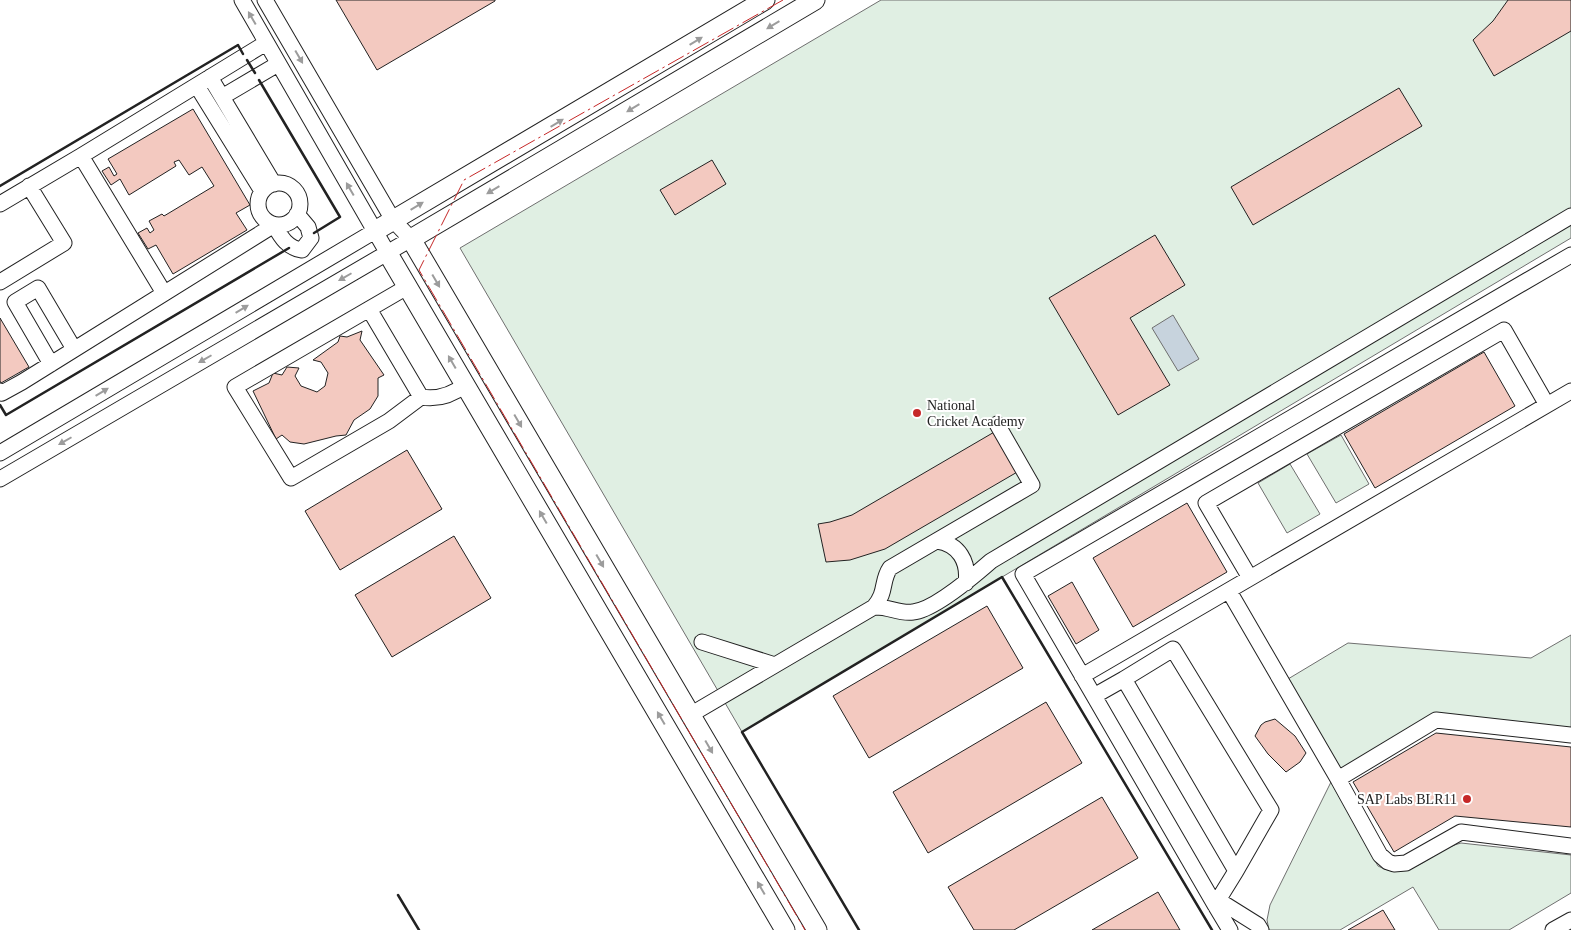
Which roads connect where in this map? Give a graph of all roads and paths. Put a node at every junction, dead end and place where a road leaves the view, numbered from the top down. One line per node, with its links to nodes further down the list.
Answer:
1 (242, 0): 5 (street, one-way to 1)
2 (265, 0): 16 (street, one-way to 16)
3 (765, 0): 16 (main road, one-way to 3)
4 (815, 0): 19 (main road, one-way to 19)
5 (266, 43): 6 (street); 7 (street)
6 (278, 64): 9 (street); 18 (street, one-way to 6)
7 (210, 77): 8 (street); 9 (street)
8 (196, 86): 10 (street); 12 (street)
9 (222, 97): 12 (street)
10 (81, 156): 11 (street); 26 (street)
11 (30, 186): 13 (street); 24 (street)
12 (268, 188): 14 (street); 17 (street)
13 (0, 204)
14 (297, 214): 17 (street); 20 (street)
15 (1571, 216): 40 (street)
16 (393, 220): 18 (main road); 19 (street)
17 (274, 225): 20 (street); 26 (street)
18 (375, 231): 21 (street); 23 (street)
19 (411, 239): 21 (street); 48 (main road, one-way to 48)
20 (302, 250): 23 (street)
21 (387, 252): 25 (main road); 37 (street, one-way to 37)
22 (1571, 255): 45 (street)
23 (312, 268): 36 (street, one-way to 23)
24 (0, 282)
25 (407, 287): 27 (street); 30 (main road, one-way to 25)
26 (164, 293): 28 (street)
27 (369, 309): 33 (street); 33 (street)
28 (74, 349): 29 (street); 29 (street)
29 (51, 364): 31 (street)
30 (465, 385): 33 (street); 55 (main road, one-way to 30)
31 (0, 391)
32 (1571, 391): 34 (street)
33 (422, 397)
34 (1547, 405): 39 (street); 39 (street)
35 (997, 424): 38 (street)
36 (0, 452)
37 (0, 479)
38 (937, 541): 40 (street); 42 (street)
39 (1250, 578): 41 (street)
40 (966, 583): 42 (street)
41 (1229, 591): 45 (street); 50 (street)
42 (874, 607): 44 (street)
43 (702, 642): 44 (street)
44 (775, 665): 48 (street)
45 (1082, 676): 47 (street)
46 (1124, 679): 47 (street); 52 (street); 52 (street)
47 (1094, 696): 53 (street)
48 (690, 715): 56 (main road, one-way to 56)
49 (1571, 735): 50 (street)
50 (1338, 779): 51 (street)
51 (1571, 846)
52 (1236, 870): 53 (street)
53 (1217, 902): 57 (street); 58 (street)
54 (1571, 920): 59 (street)
55 (785, 930)
56 (817, 930)
57 (1230, 930)
58 (1260, 930)
59 (1553, 930)

